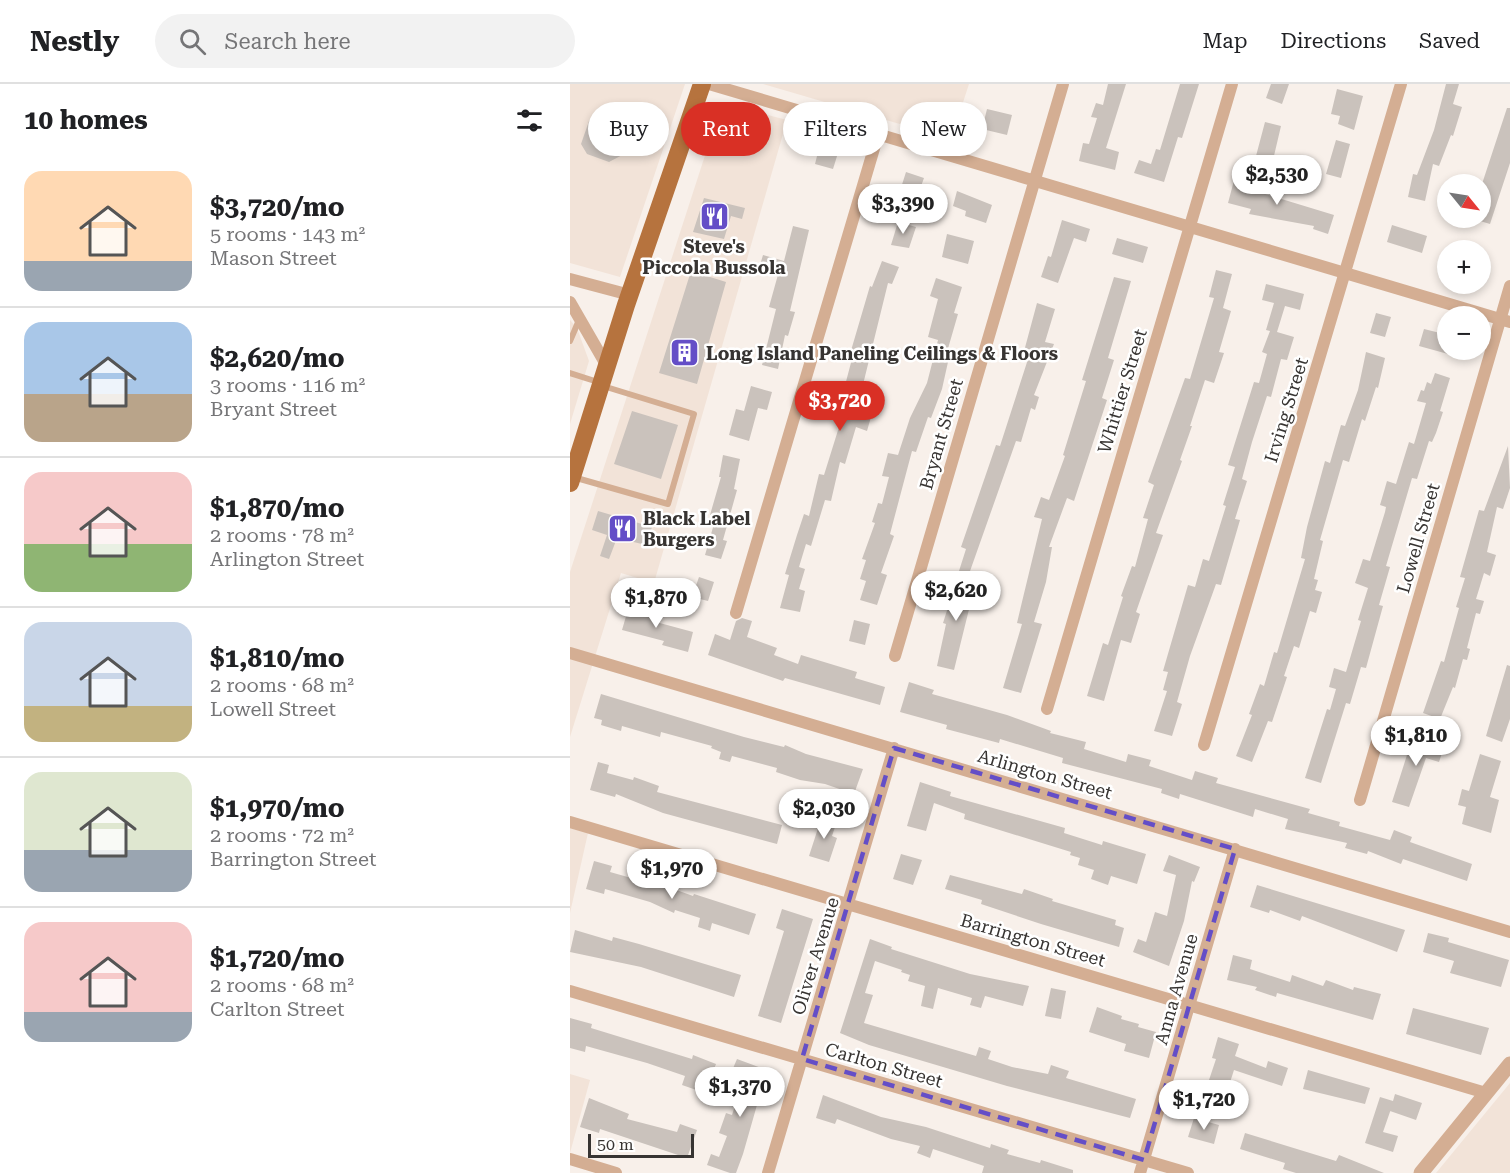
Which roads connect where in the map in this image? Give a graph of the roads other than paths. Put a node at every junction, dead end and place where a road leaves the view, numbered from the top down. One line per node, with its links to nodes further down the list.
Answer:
1 (702, 84): 14 (main road)
2 (709, 84): 6 (street)
3 (1063, 84): 9 (street, Bryant Street)
4 (1232, 84): 10 (street, Whittier Street)
5 (1401, 84): 11 (street, Irving Street)
6 (783, 106)
7 (888, 138): 9 (street)
8 (872, 156): 22 (street)
9 (1034, 181): 10 (street); 24 (street, Bryant Street)
10 (1190, 227): 11 (street); 25 (street, Whittier Street)
11 (1345, 273): 17 (street); 26 (street, Irving Street)
12 (570, 279): 14 (street)
13 (1510, 285): 17 (street, Lowell Street)
14 (630, 295): 20 (main road)
15 (570, 302): 16 (street)
16 (581, 317): 18 (lane); 20 (street)
17 (1505, 320): 28 (street, Lowell Street)
18 (570, 341)
19 (570, 373): 20 (lane)
20 (605, 379): 21 (main road); 21 (lane)
21 (571, 480)
22 (736, 613)
23 (570, 653): 27 (street, Arlington Street)
24 (895, 656)
25 (1047, 709)
26 (1204, 746)
27 (894, 748): 30 (street, Arlington Street); 31 (street, Oliver Avenue)
28 (1360, 800)
29 (570, 822): 31 (street, Barrington Street)
30 (1235, 849): 32 (street, Arlington Street); 34 (street, Anna Avenue)
31 (849, 905): 34 (street, Barrington Street); 35 (street, Oliver Avenue)
32 (1510, 932)
33 (570, 991): 35 (street, Carlton Street)
34 (1190, 1005): 37 (street, Barrington Street); 39 (street, Anna Avenue)
35 (802, 1059): 39 (street, Carlton Street); 41 (street, Oliver Avenue)
36 (1510, 1064): 37 (street)
37 (1486, 1093): 44 (street)
38 (570, 1159): 40 (street)
39 (1144, 1160): 42 (street, Anna Avenue); 43 (street, Carlton Street)
40 (616, 1173)
41 (768, 1173)
42 (1140, 1173)
43 (1188, 1173)
44 (1421, 1173)

